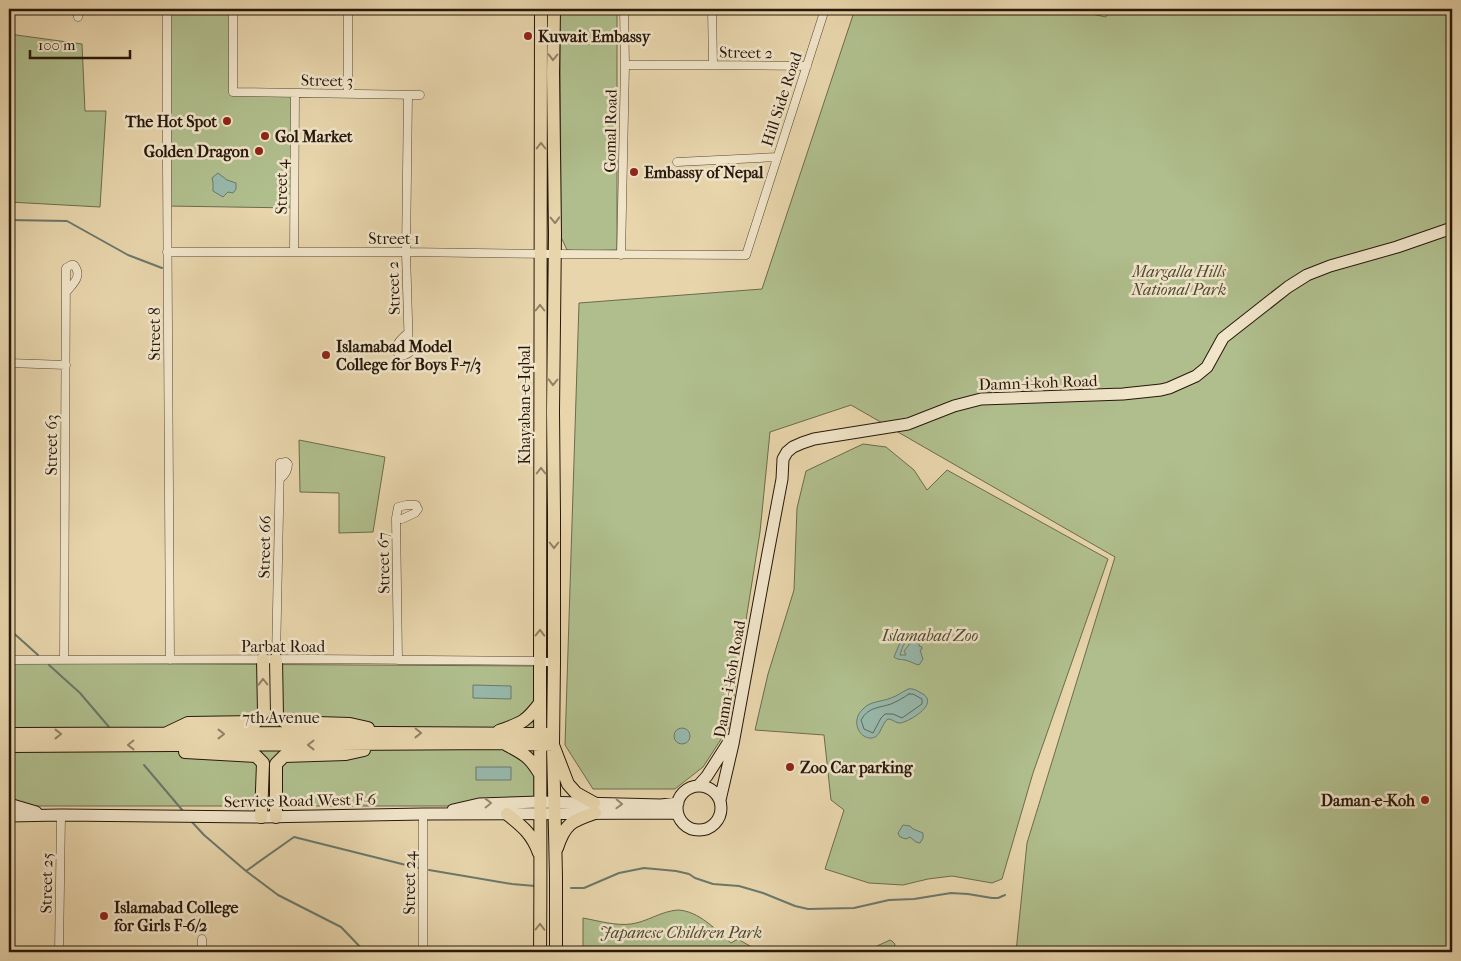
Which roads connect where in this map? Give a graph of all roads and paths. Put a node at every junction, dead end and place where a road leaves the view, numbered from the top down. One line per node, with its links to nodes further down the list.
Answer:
1 (167, 9): 19 (street, Street 8)
2 (233, 9): 12 (street, Street 3)
3 (348, 9): 13 (street)
4 (541, 9): 22 (main road, Khayaban-e-Iqbal, one-way to 4)
5 (554, 9): 23 (main road, Khayaban-e-Iqbal, one-way to 23)
6 (624, 9): 9 (street, Gomal Road)
7 (712, 9): 10 (street)
8 (825, 9): 11 (street, Hill Side Road)
9 (625, 65): 10 (street, Street 2); 24 (street, Gomal Road)
10 (713, 65): 11 (street, Street 2)
11 (806, 66): 16 (street, Hill Side Road)
12 (295, 93): 13 (street, Street 3); 20 (street, Street 4)
13 (348, 94): 14 (street, Street 3)
14 (408, 95): 15 (street, Street 3); 21 (street, Street 2)
15 (420, 95)
16 (777, 157): 17 (street); 24 (street, Hill Side Road)
17 (677, 162)
18 (1452, 228): 40 (main road, Damn-i-koh Road)
19 (167, 252): 20 (street, Street 1); 34 (street, Street 8)
20 (294, 252): 21 (street, Street 1)
21 (406, 252): 22 (street, Street 1); 26 (street, Street 2)
22 (540, 254): 23 (street, Street 1); 36 (main road, Khayaban-e-Iqbal, one-way to 22)
23 (554, 254): 24 (street, Street 1); 37 (main road, Khayaban-e-Iqbal, one-way to 37)
24 (621, 255)
25 (68, 290): 28 (street, Street 63)
26 (408, 333)
27 (9, 363): 28 (street)
28 (66, 365): 33 (street, Street 63)
29 (280, 479): 31 (street, Street 66)
30 (402, 519): 35 (street, Street 67)
31 (269, 659): 34 (street, Parbat Road); 35 (street, Parbat Road); 41 (main road, one-way to 31); 42 (main road)
32 (10, 660): 33 (street, Parbat Road)
33 (64, 660): 34 (street, Parbat Road)
34 (170, 660)
35 (398, 660): 36 (street, Parbat Road)
36 (540, 661): 37 (street, Parbat Road); 38 (main road, Khayaban-e-Iqbal)
37 (554, 664): 43 (main road, Khayaban-e-Iqbal)
38 (540, 703): 39 (main road); 43 (main road, Khayaban-e-Iqbal)
39 (492, 734): 42 (main road, 7th Avenue, one-way to 39); 43 (main road, 7th Avenue)
40 (734, 734): 47 (main road); 48 (main road, Damn-i-koh Road)
41 (165, 739): 42 (main road, 7th Avenue); 44 (main road, 7th Avenue); 58 (main road)
42 (388, 739): 45 (main road, 7th Avenue); 59 (main road)
43 (546, 739): 45 (main road, 7th Avenue); 46 (main road, Khayaban-e-Iqbal); 50 (main road, Khayaban-e-Iqbal); 51 (main road)
44 (9, 740)
45 (504, 743): 46 (main road)
46 (540, 774): 50 (main road, Khayaban-e-Iqbal)
47 (698, 786): 48 (main road); 52 (main road)
48 (720, 800): 52 (main road)
49 (9, 804): 55 (main road, Service Road West F-6)
50 (547, 808): 51 (main road); 53 (main road, one-way to 50); 54 (main road, Service Road West F-6); 60 (main road, Khayaban-e-Iqbal); 61 (main road, Khayaban-e-Iqbal)
51 (594, 808): 52 (main road); 60 (main road)
52 (677, 808)
53 (423, 814): 54 (main road, Service Road West F-6); 59 (main road, Service Road West F-6); 65 (street, Street 24)
54 (507, 814): 61 (main road)
55 (46, 815): 56 (main road, Service Road West F-6); 57 (main road, Service Road West F-6)
56 (61, 815): 58 (main road, Service Road West F-6); 63 (street, Street 25)
57 (9, 816)
58 (261, 817): 59 (main road, Service Road West F-6)
59 (276, 817)
60 (555, 854): 67 (main road, Khayaban-e-Iqbal)
61 (541, 857): 66 (main road, Khayaban-e-Iqbal, one-way to 61)
62 (202, 939): 64 (street)
63 (59, 952)
64 (202, 952)
65 (423, 952)
66 (540, 952)
67 (556, 952)

